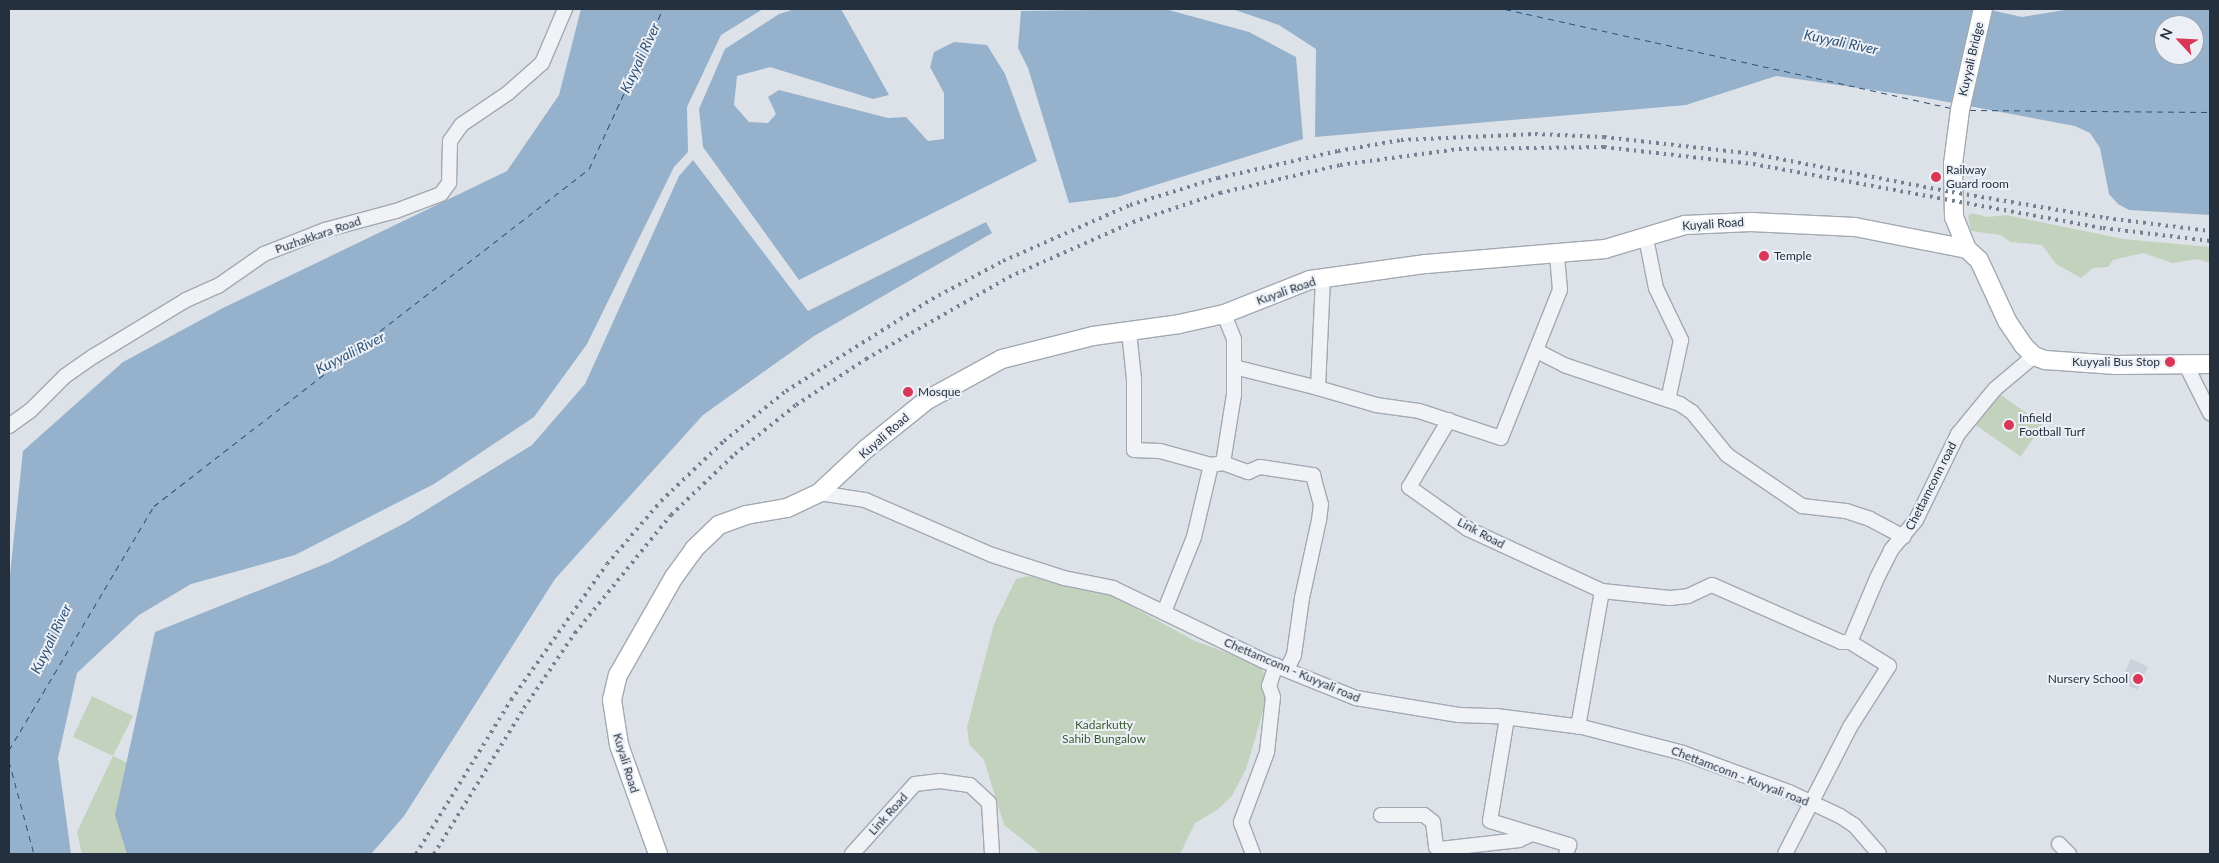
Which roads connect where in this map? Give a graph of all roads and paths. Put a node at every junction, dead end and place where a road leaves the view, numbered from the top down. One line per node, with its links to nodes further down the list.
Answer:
1 (565, 9): 18 (street, Puzhakkara Road)
2 (1983, 9): 4 (main road, Kuyyali Bridge)
3 (1646, 238): 4 (main road, Kuyali Road); 5 (main road, Kuyali Road); 15 (street)
4 (1967, 249): 10 (main road)
5 (1557, 254): 6 (main road, Kuyali Road); 9 (street)
6 (1323, 279): 7 (main road, Kuyali Road); 14 (street)
7 (1224, 314): 8 (main road, Kuyali Road); 13 (street)
8 (1129, 331): 19 (street); 20 (main road, Kuyali Road)
9 (1537, 351): 15 (street); 17 (street)
10 (2034, 356): 12 (main road); 21 (street, Chettamconn road)
11 (2210, 364): 12 (main road)
12 (2186, 365): 16 (street)
13 (1234, 368): 14 (street); 19 (street)
14 (1318, 388): 17 (street)
15 (1668, 400): 21 (street)
16 (2210, 413)
17 (1448, 420): 22 (street, Link Road)
18 (9, 426)
19 (1217, 464): 23 (street); 25 (street)
20 (819, 493): 23 (street, Chettamconn - Kuyyali road); 31 (main road, Kuyali Road)
21 (1898, 534): 24 (street, Chettamconn road)
22 (1602, 591): 24 (street, Link Road); 27 (street)
23 (1164, 612): 25 (street, Chettamconn - Kuyyali road)
24 (1850, 642): 28 (street)
25 (1282, 667): 26 (street, Chettamconn - Kuyyali road); 34 (street)
26 (1507, 718): 27 (street, Chettamconn - Kuyyali road); 30 (street)
27 (1578, 727): 28 (street, Chettamconn - Kuyyali road)
28 (1813, 803): 36 (street); 37 (street, Chettamconn - Kuyyali road)
29 (1381, 815): 30 (street)
30 (1532, 834): 35 (street)
31 (658, 854)
32 (852, 854): 33 (street, Link Road)
33 (992, 854)
34 (1253, 854)
35 (1566, 854)
36 (1784, 854)
37 (1879, 854)

